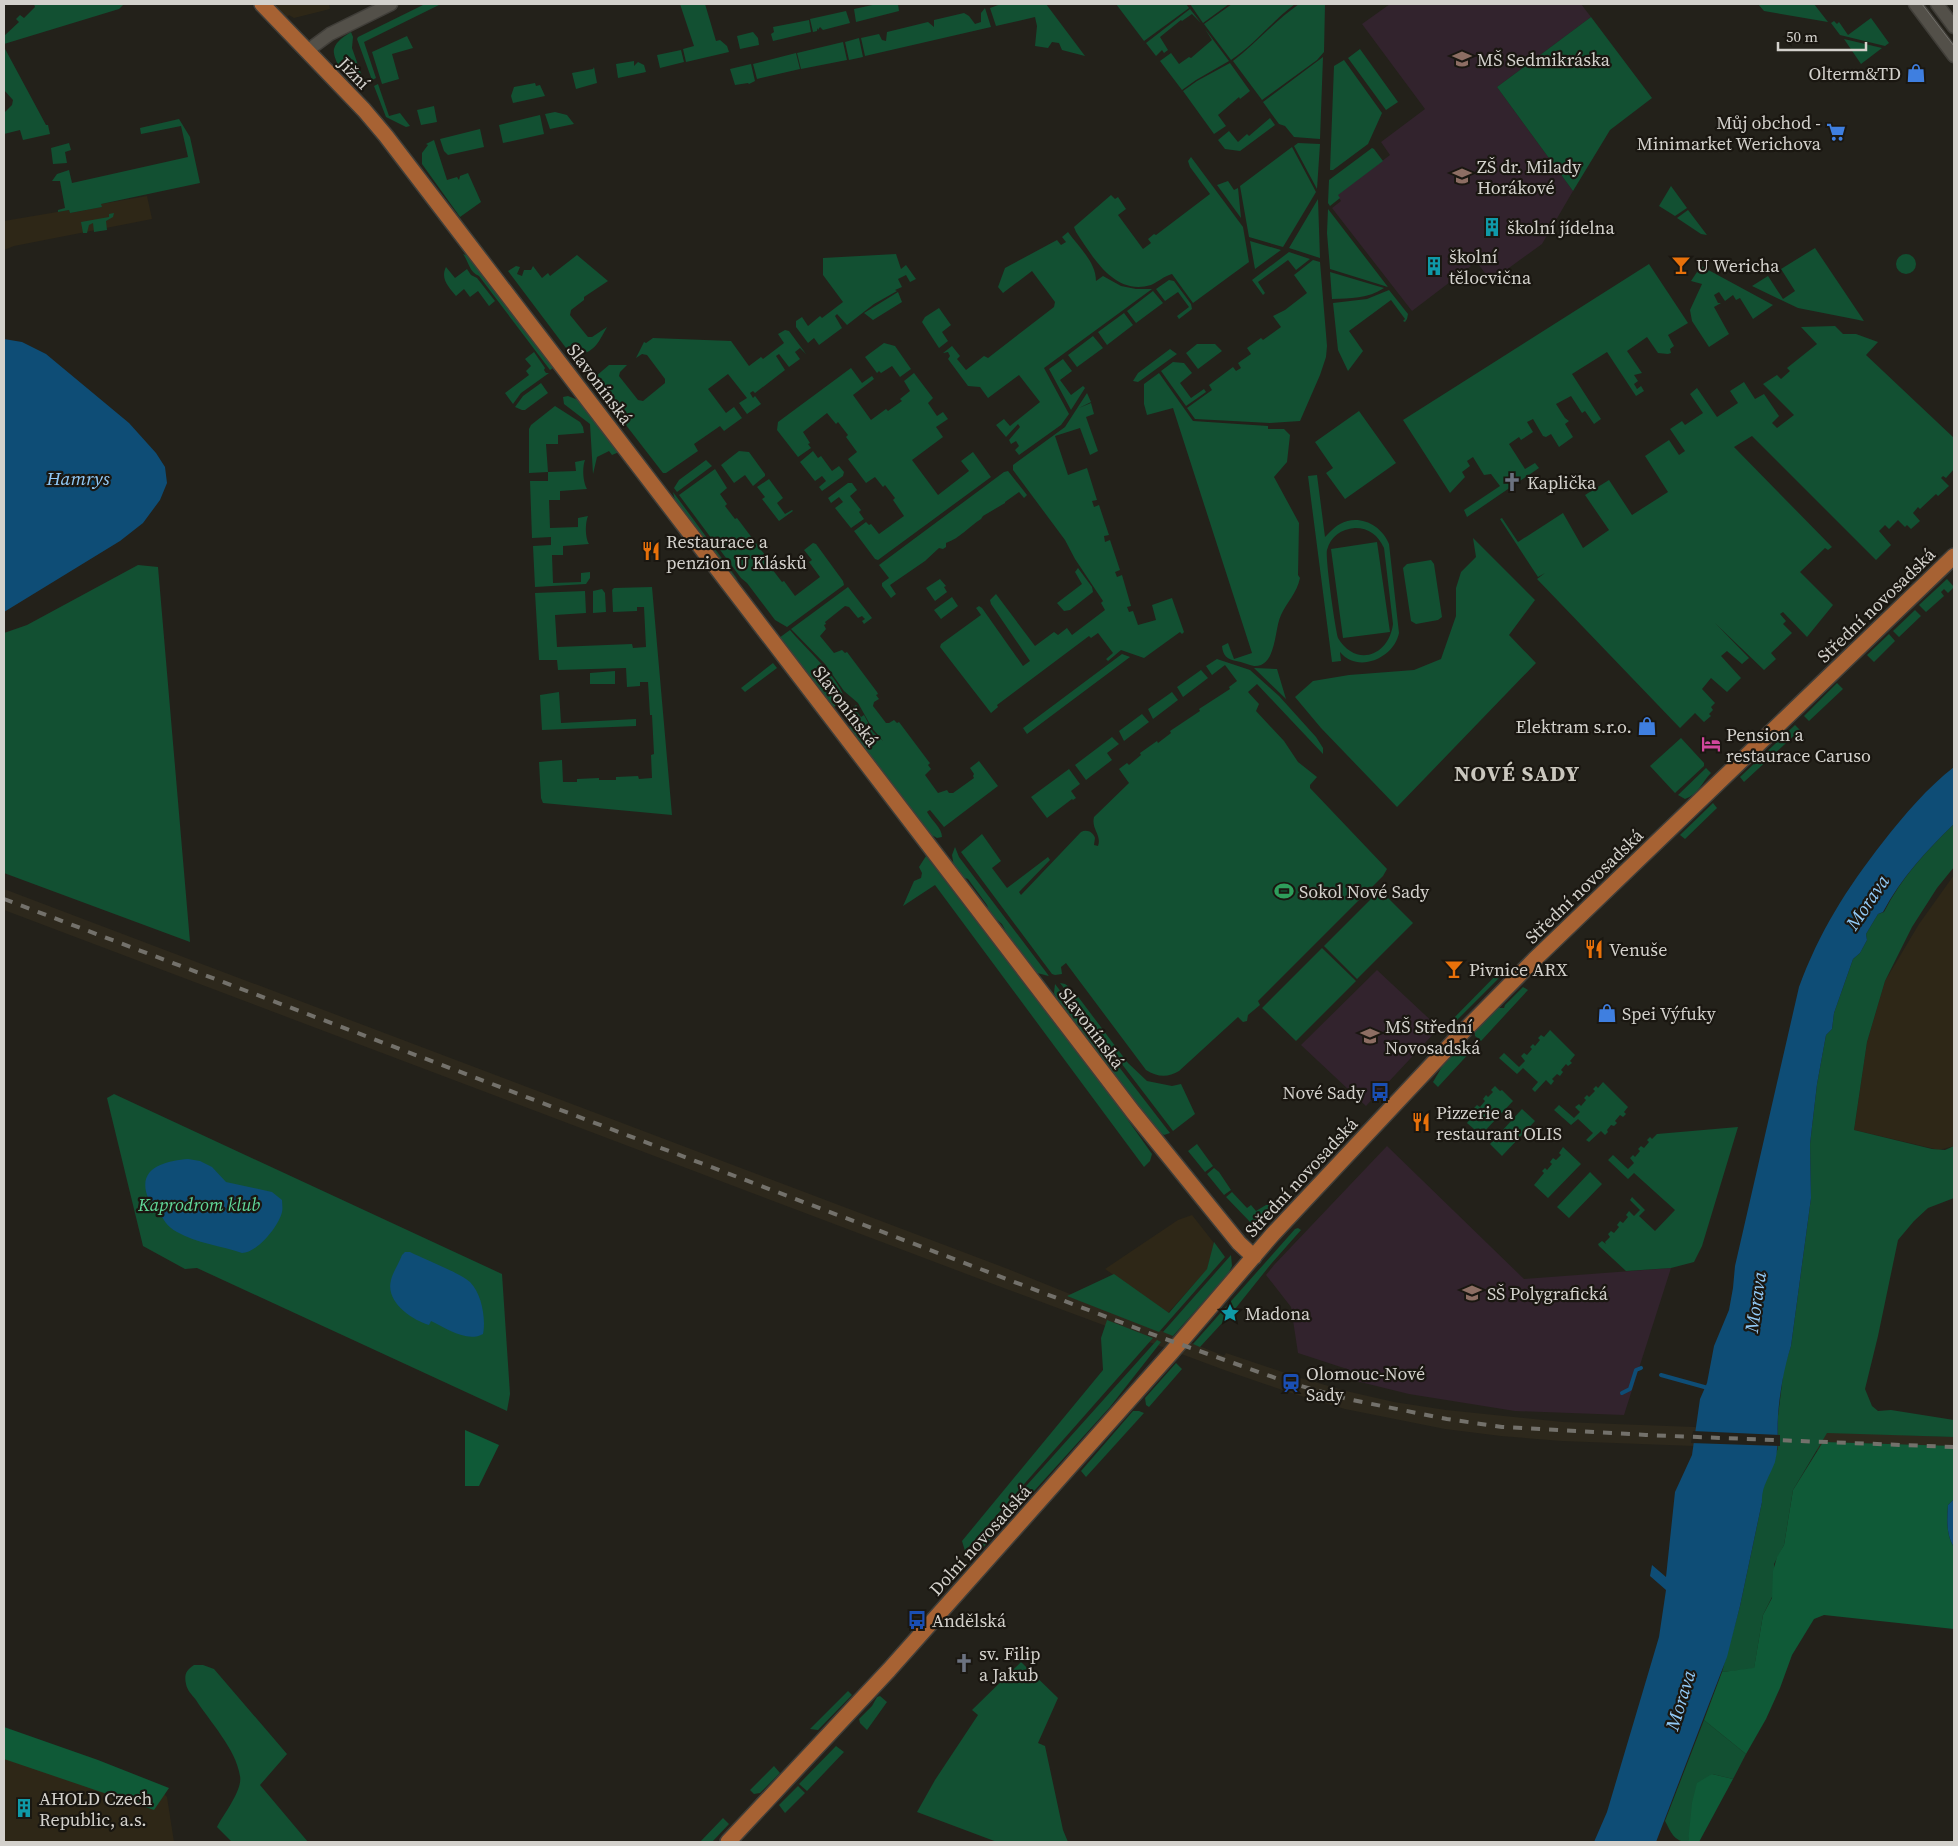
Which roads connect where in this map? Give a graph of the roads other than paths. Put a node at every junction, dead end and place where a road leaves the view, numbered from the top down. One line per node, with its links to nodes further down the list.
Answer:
1 (262, 4): 6 (main road, Jižní)
2 (391, 4): 6 (street)
3 (1915, 4): 7 (street)
4 (1936, 4): 5 (street)
5 (1954, 27)
6 (307, 51): 8 (main road, Jižní)
7 (1954, 56)
8 (414, 172): 10 (main road, Slavonínská)
9 (1954, 556): 10 (main road, Střední novosadská)
10 (1254, 1257): 11 (main road, Dolní novosadská)
11 (728, 1842)

